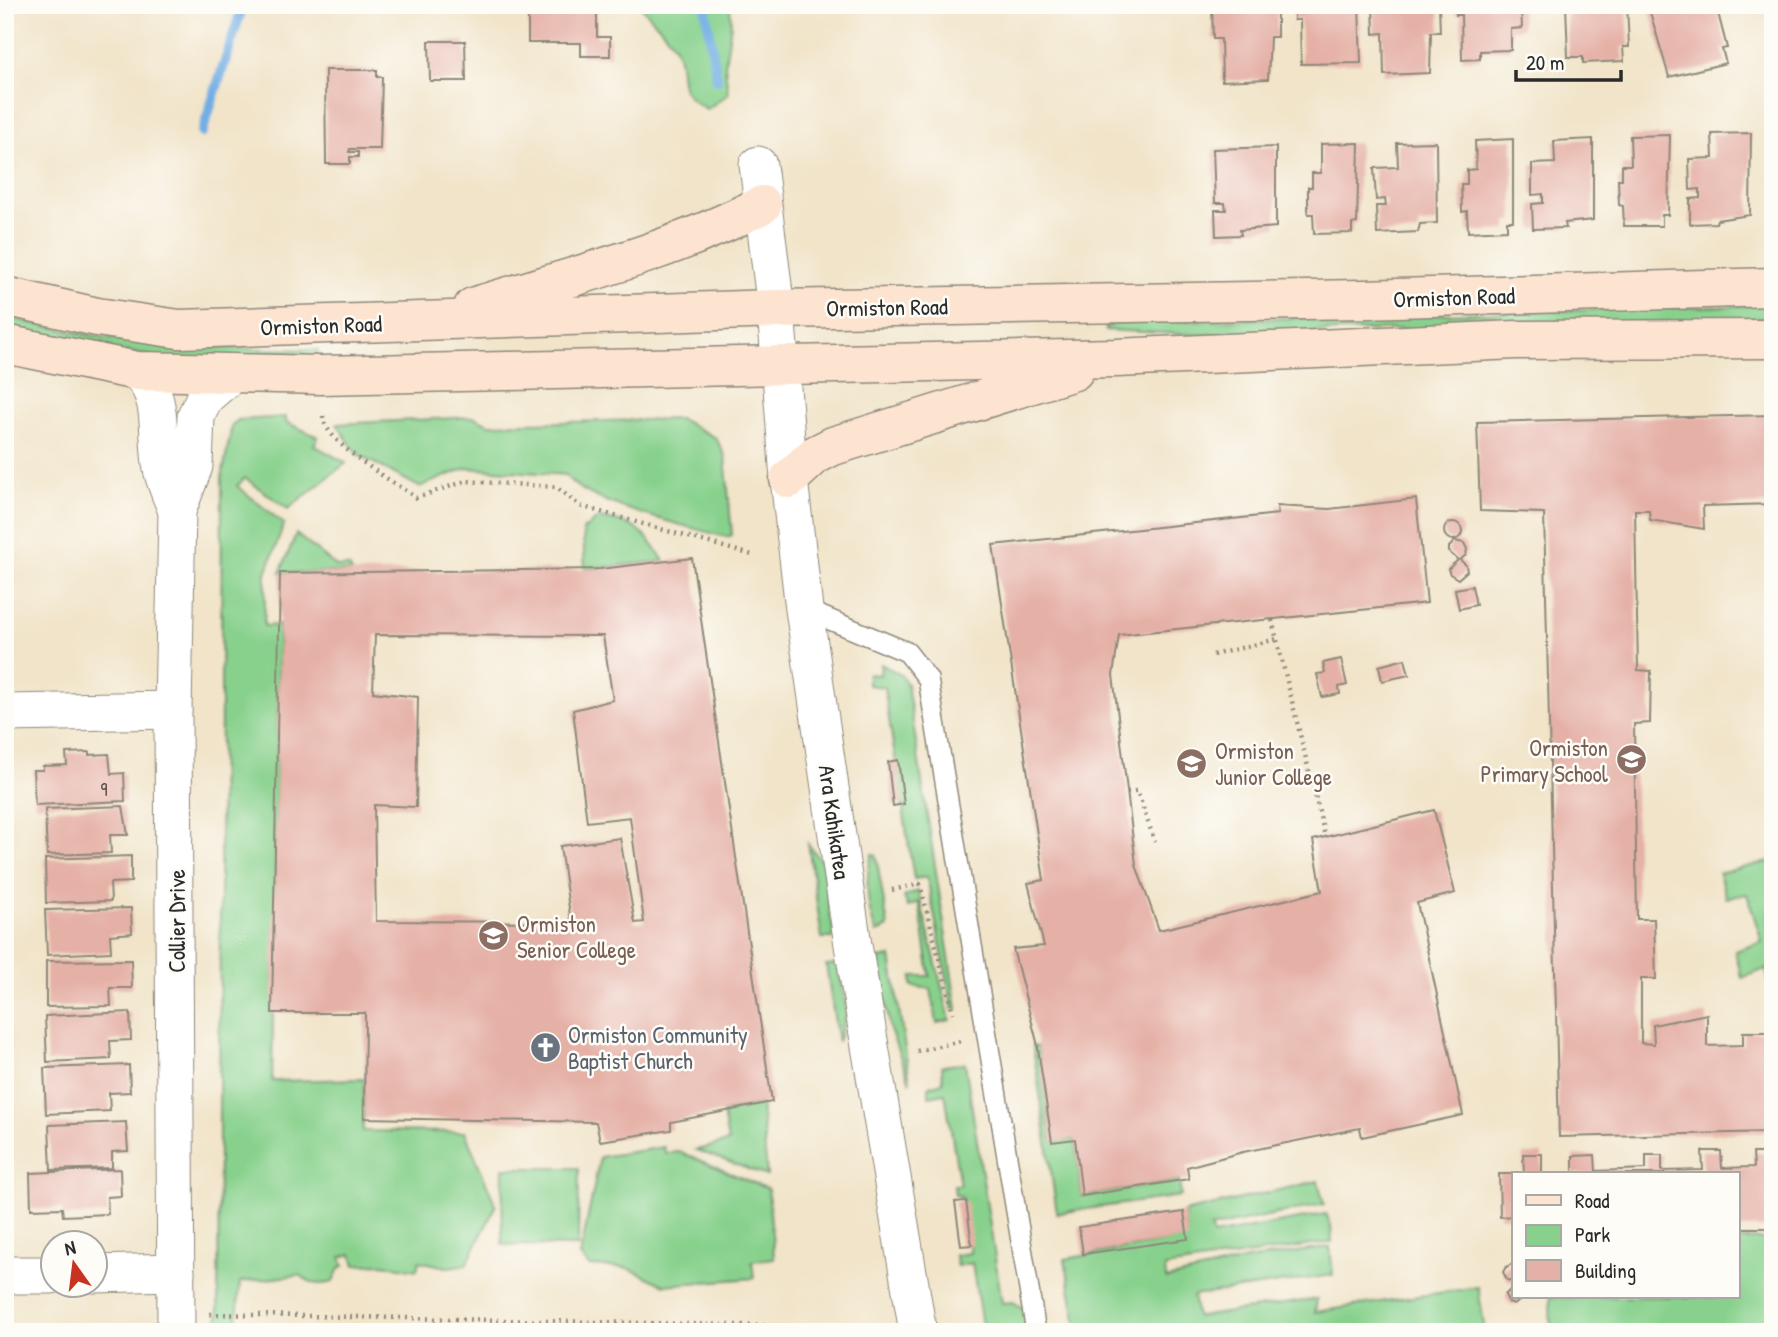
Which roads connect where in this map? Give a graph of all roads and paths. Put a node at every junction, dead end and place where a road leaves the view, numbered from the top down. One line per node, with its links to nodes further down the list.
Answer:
1 (758, 165): 2 (street, Ara Kahikatea)
2 (762, 205): 5 (street, Ara Kahikatea); 6 (main road)
3 (1773, 287): 5 (main road, Ormiston Road)
4 (5, 296): 6 (main road, Ormiston Road)
5 (776, 309): 6 (main road, Ormiston Road); 10 (street, Ara Kahikatea)
6 (428, 321)
7 (1773, 339): 9 (main road, Ormiston Road)
8 (5, 344): 11 (main road, Ormiston Road)
9 (1116, 358): 10 (main road, Ormiston Road); 14 (main road)
10 (780, 366): 12 (main road, Ormiston Road); 14 (street, Ara Kahikatea)
11 (137, 371): 12 (main road, Ormiston Road); 15 (street, Collier Drive)
12 (232, 374): 15 (street, Collier Drive)
13 (323, 416): 16 (path)
14 (789, 479): 17 (street, Ara Kahikatea)
15 (177, 511): 21 (street, Collier Drive)
16 (751, 555)
17 (804, 609): 35 (street, Ara Kahikatea); 37 (lane)
18 (1272, 620): 19 (path)
19 (1277, 639): 20 (path); 24 (path)
20 (1213, 655)
21 (173, 710): 22 (street); 30 (street, Collier Drive)
22 (5, 713)
23 (1127, 792): 25 (path)
24 (1325, 836)
25 (1155, 842)
26 (892, 890): 27 (path)
27 (953, 1015)
28 (957, 1028): 29 (path)
29 (917, 1051)
30 (176, 1272): 31 (street); 36 (street, Collier Drive)
31 (108, 1274)
32 (5, 1275): 33 (street)
33 (38, 1275)
34 (210, 1314): 35 (path)
35 (904, 1330)
36 (176, 1332)
37 (1036, 1332)

